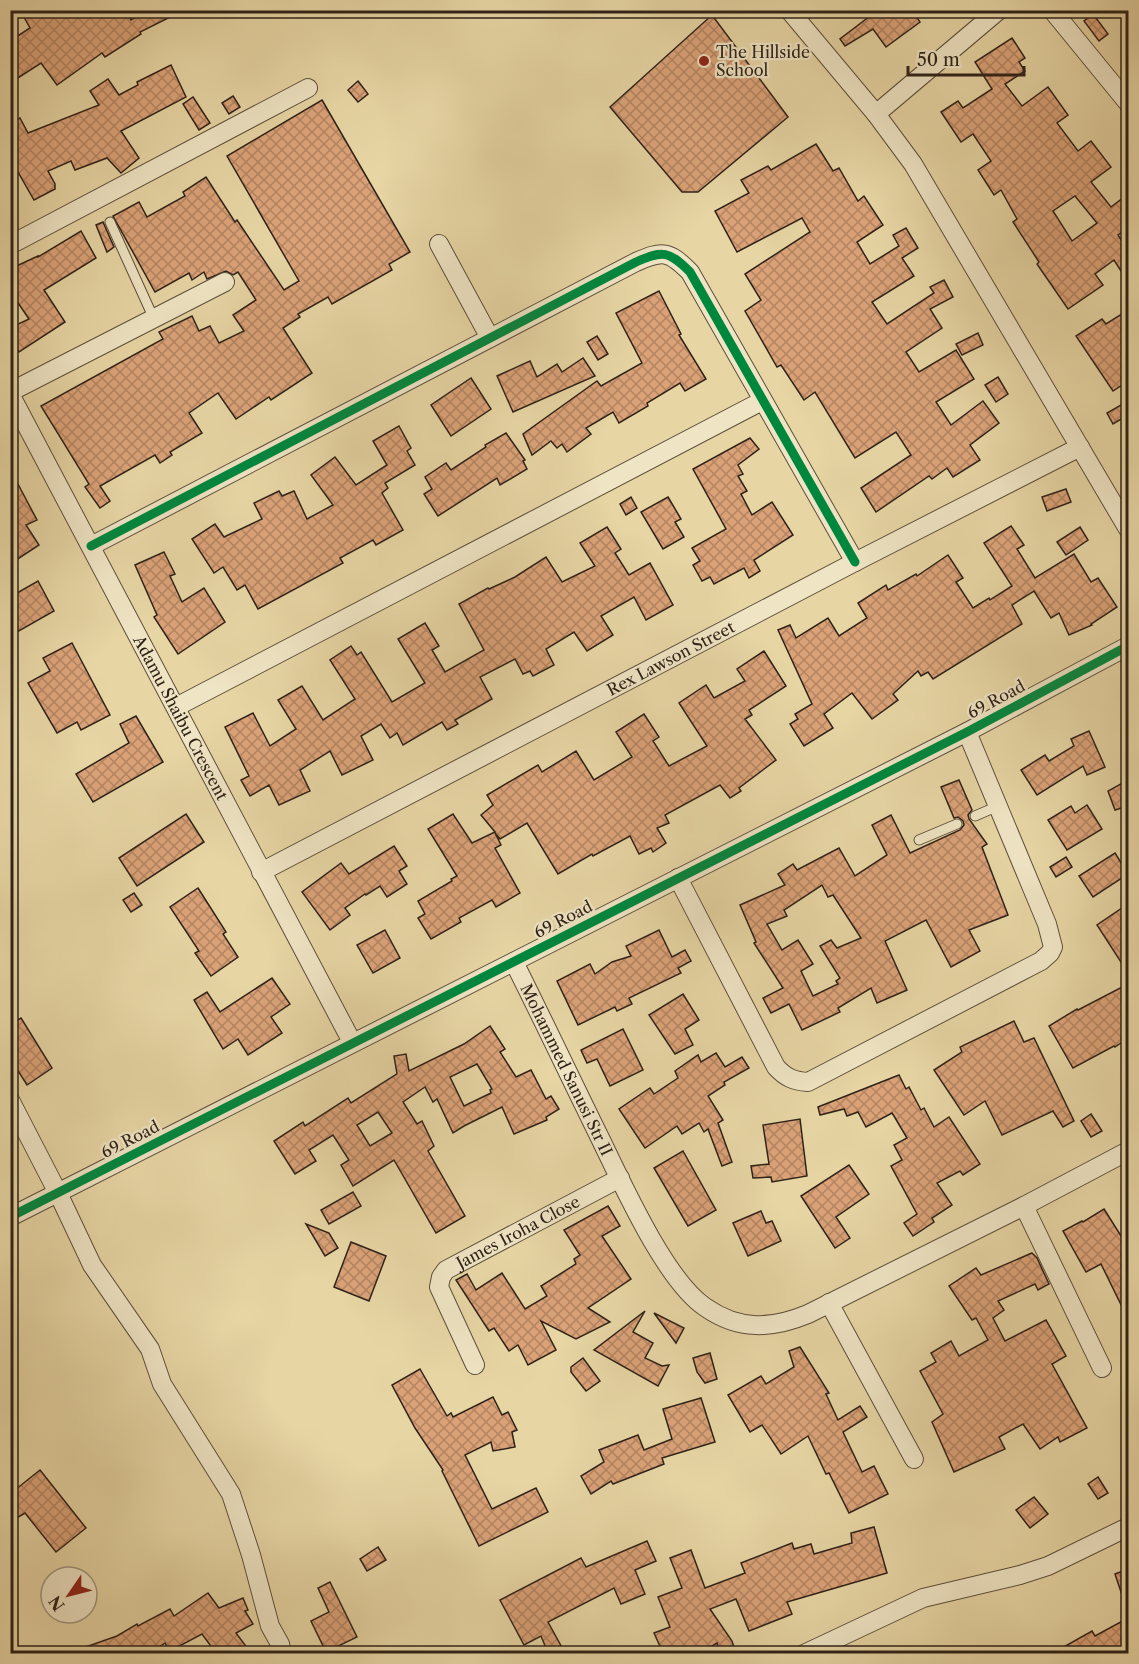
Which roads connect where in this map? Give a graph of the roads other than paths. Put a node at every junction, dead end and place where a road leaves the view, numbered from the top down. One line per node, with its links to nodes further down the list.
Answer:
1 (789, 10): 6 (street)
2 (999, 10): 6 (street)
3 (1052, 10): 5 (street)
4 (308, 88): 9 (street)
5 (1128, 103)
6 (876, 114): 15 (street)
7 (110, 222): 11 (lane)
8 (439, 244): 12 (street)
9 (10, 245)
10 (225, 282): 11 (street)
11 (154, 319): 13 (street)
12 (490, 338): 14 (street); 17 (street)
13 (10, 393): 17 (street, Adamu Shaibu Crescent)
14 (762, 401): 18 (street); 20 (street)
15 (1080, 447): 16 (street); 18 (street, Rex Lawson Street)
16 (1128, 529)
17 (91, 546): 20 (street, Adamu Shaibu Crescent)
18 (855, 562): 26 (street, Rex Lawson Street)
19 (1128, 646): 21 (street, 69 Road)
20 (176, 707): 26 (street, Adamu Shaibu Crescent)
21 (967, 732): 22 (street); 27 (street, 69 Road)
22 (998, 806): 23 (lane); 27 (street)
23 (975, 816)
24 (957, 824): 25 (lane)
25 (920, 840)
26 (261, 872): 29 (street, Adamu Shaibu Crescent)
27 (678, 878): 28 (street, 69 Road)
28 (514, 962): 29 (street, 69 Road); 32 (street, Mohammed Sanusi Str II)
29 (352, 1042): 33 (street, 69 Road)
30 (10, 1100): 33 (street)
31 (1128, 1151): 34 (street, Mohammed Sanusi Str II)
32 (620, 1178): 36 (street, Mohammed Sanusi Str II); 37 (street, James Iroha Close)
33 (58, 1193): 35 (street, 69 Road); 41 (street)
34 (1024, 1206): 36 (street, Mohammed Sanusi Str II); 38 (street)
35 (10, 1217)
36 (829, 1303): 39 (street)
37 (475, 1365)
38 (1102, 1368)
39 (914, 1459)
40 (1128, 1527): 42 (street)
41 (282, 1653)
42 (804, 1653)

